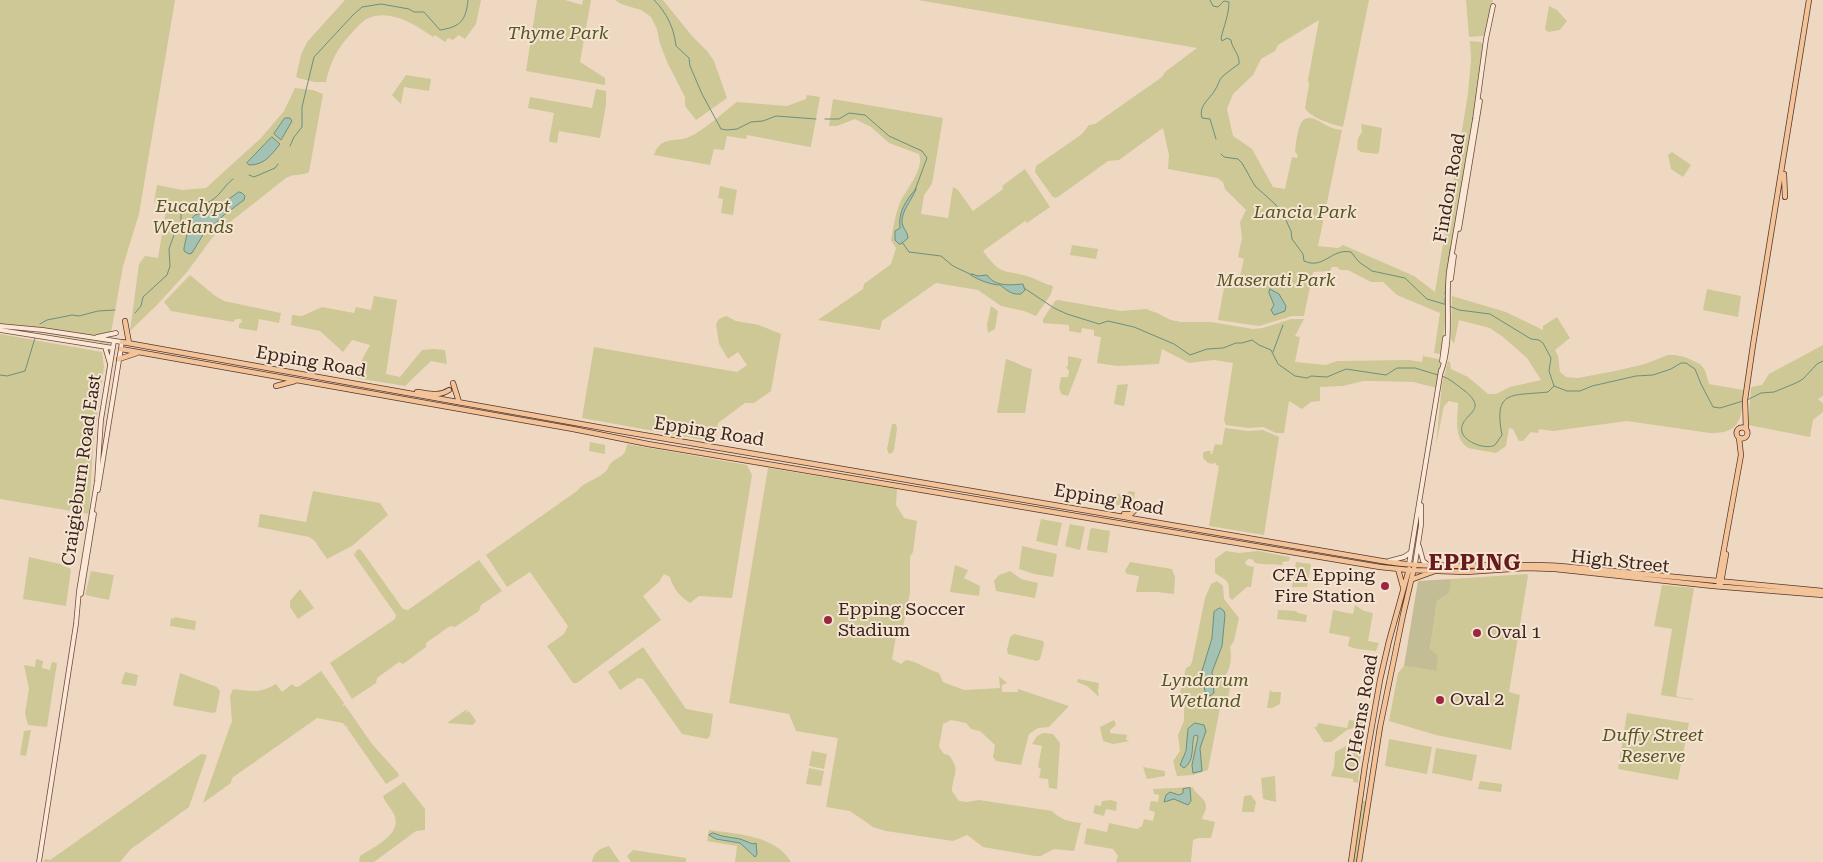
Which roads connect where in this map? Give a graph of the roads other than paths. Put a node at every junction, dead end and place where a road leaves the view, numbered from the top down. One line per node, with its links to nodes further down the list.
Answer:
1 (1494, 0): 34 (main road, Findon Road)
2 (1810, 0): 3 (main road); 4 (main road)
3 (1785, 160): 4 (main road); 5 (main road)
4 (1783, 168): 28 (main road)
5 (1785, 196)
6 (125, 321): 15 (main road)
7 (0, 326): 8 (main road, Epping Road)
8 (24, 327): 11 (main road); 12 (main road, Epping Road)
9 (0, 330): 11 (main road, Epping Road)
10 (116, 332): 12 (main road)
11 (29, 335): 16 (main road, Epping Road)
12 (95, 338): 13 (main road, Epping Road)
13 (114, 341): 14 (main road, Epping Road); 17 (main road, Craigieburn Road East)
14 (122, 342): 15 (main road, Epping Road); 18 (main road, Craigieburn Road East)
15 (129, 343): 25 (main road, Epping Road)
16 (104, 347): 17 (main road, Epping Road); 21 (main road)
17 (113, 348): 18 (main road, Epping Road); 21 (main road, Craigieburn Road East)
18 (121, 349): 19 (main road, Epping Road); 20 (main road, Craigieburn Road East)
19 (138, 353): 20 (main road); 22 (main road, Epping Road)
20 (119, 359): 49 (main road, Craigieburn Road East)
21 (110, 365): 49 (main road, Craigieburn Road East)
22 (299, 380): 24 (main road); 42 (main road, Epping Road)
23 (453, 384): 27 (main road)
24 (276, 386)
25 (376, 388): 26 (main road); 27 (main road, Epping Road)
26 (449, 390)
27 (458, 402): 36 (main road, Epping Road)
28 (1745, 407): 29 (main road); 30 (main road)
29 (1740, 428): 30 (main road); 32 (main road)
30 (1746, 429): 31 (main road)
31 (1746, 437): 32 (main road); 33 (main road)
32 (1739, 438): 33 (main road)
33 (1741, 455): 46 (main road)
34 (1422, 495): 37 (main road, Findon Road); 38 (main road, Findon Road)
35 (1136, 509): 36 (main road)
36 (1098, 512): 39 (main road, Epping Road)
37 (1418, 543): 40 (main road, Findon Road); 41 (main road)
38 (1411, 551): 39 (main road); 40 (main road, Findon Road)
39 (1388, 562): 40 (main road, Epping Road)
40 (1412, 564): 41 (main road, High Street); 43 (main road)
41 (1427, 564): 46 (main road, High Street)
42 (1398, 569): 43 (main road, Epping Road); 47 (main road)
43 (1409, 570): 44 (main road, High Street); 45 (main road, O'Herns Road); 47 (main road, O'Herns Road)
44 (1436, 570): 45 (main road); 46 (main road, High Street)
45 (1413, 579): 52 (main road, O'Herns Road)
46 (1720, 583): 48 (main road, High Street)
47 (1403, 591): 51 (main road, O'Herns Road)
48 (1823, 593)
49 (79, 603): 50 (main road, Craigieburn Road East)
50 (39, 862)
51 (1351, 862)
52 (1359, 862)

